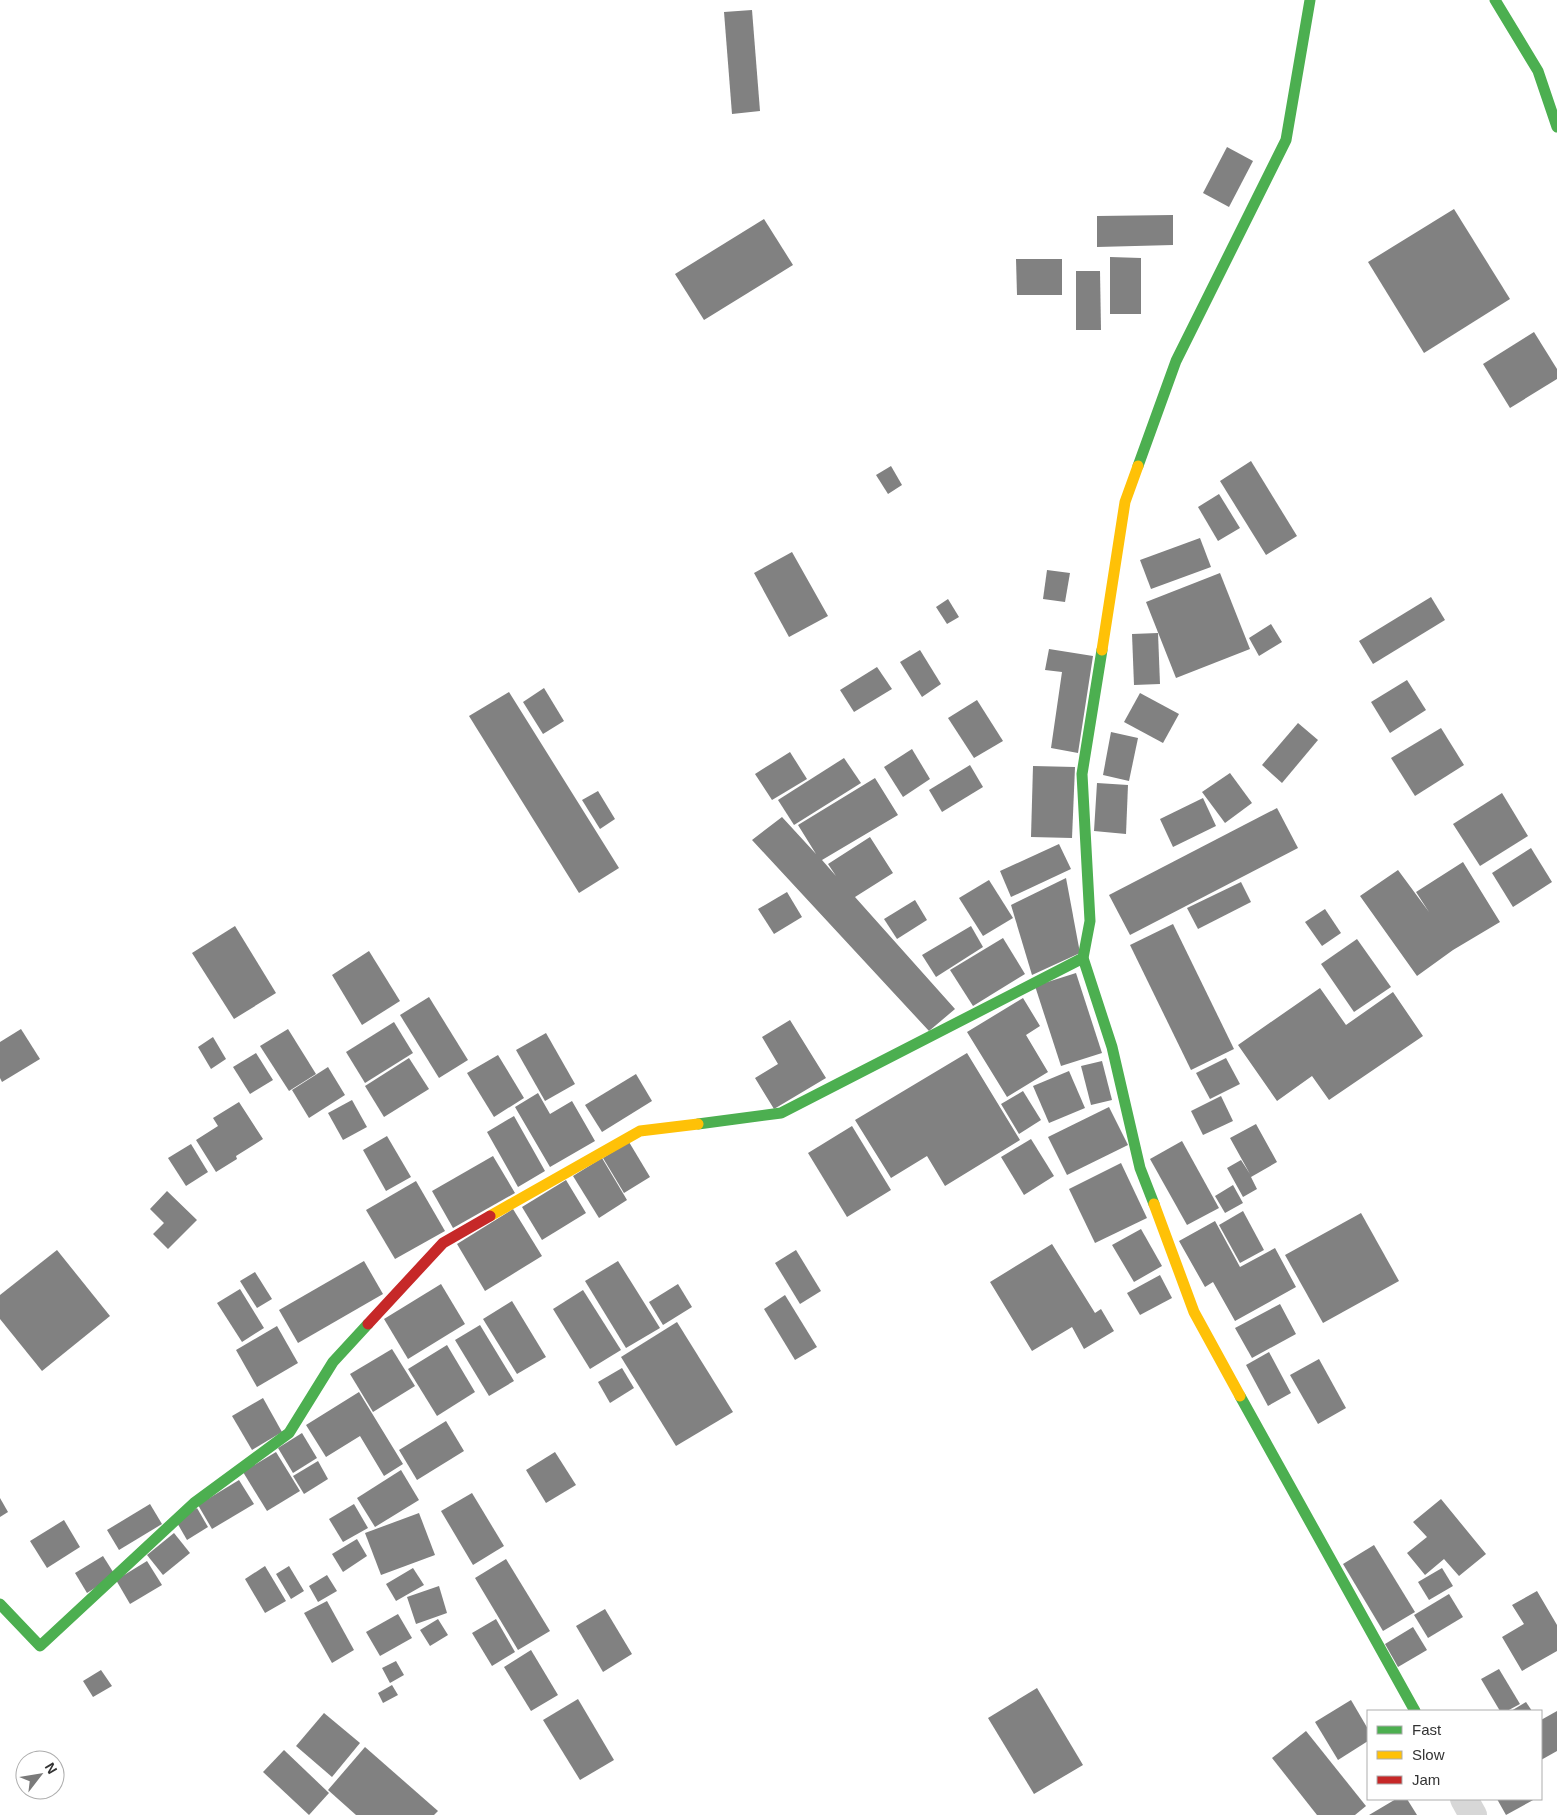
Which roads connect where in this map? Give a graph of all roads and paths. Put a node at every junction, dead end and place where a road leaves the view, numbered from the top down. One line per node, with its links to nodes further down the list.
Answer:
1 (1310, 0): 4 (street)
2 (1495, 0): 3 (street)
3 (1557, 127)
4 (1084, 958): 5 (street); 6 (street)
5 (0, 1604)
6 (1414, 1710)
7 (1465, 1800): 8 (street)
8 (1473, 1815)

